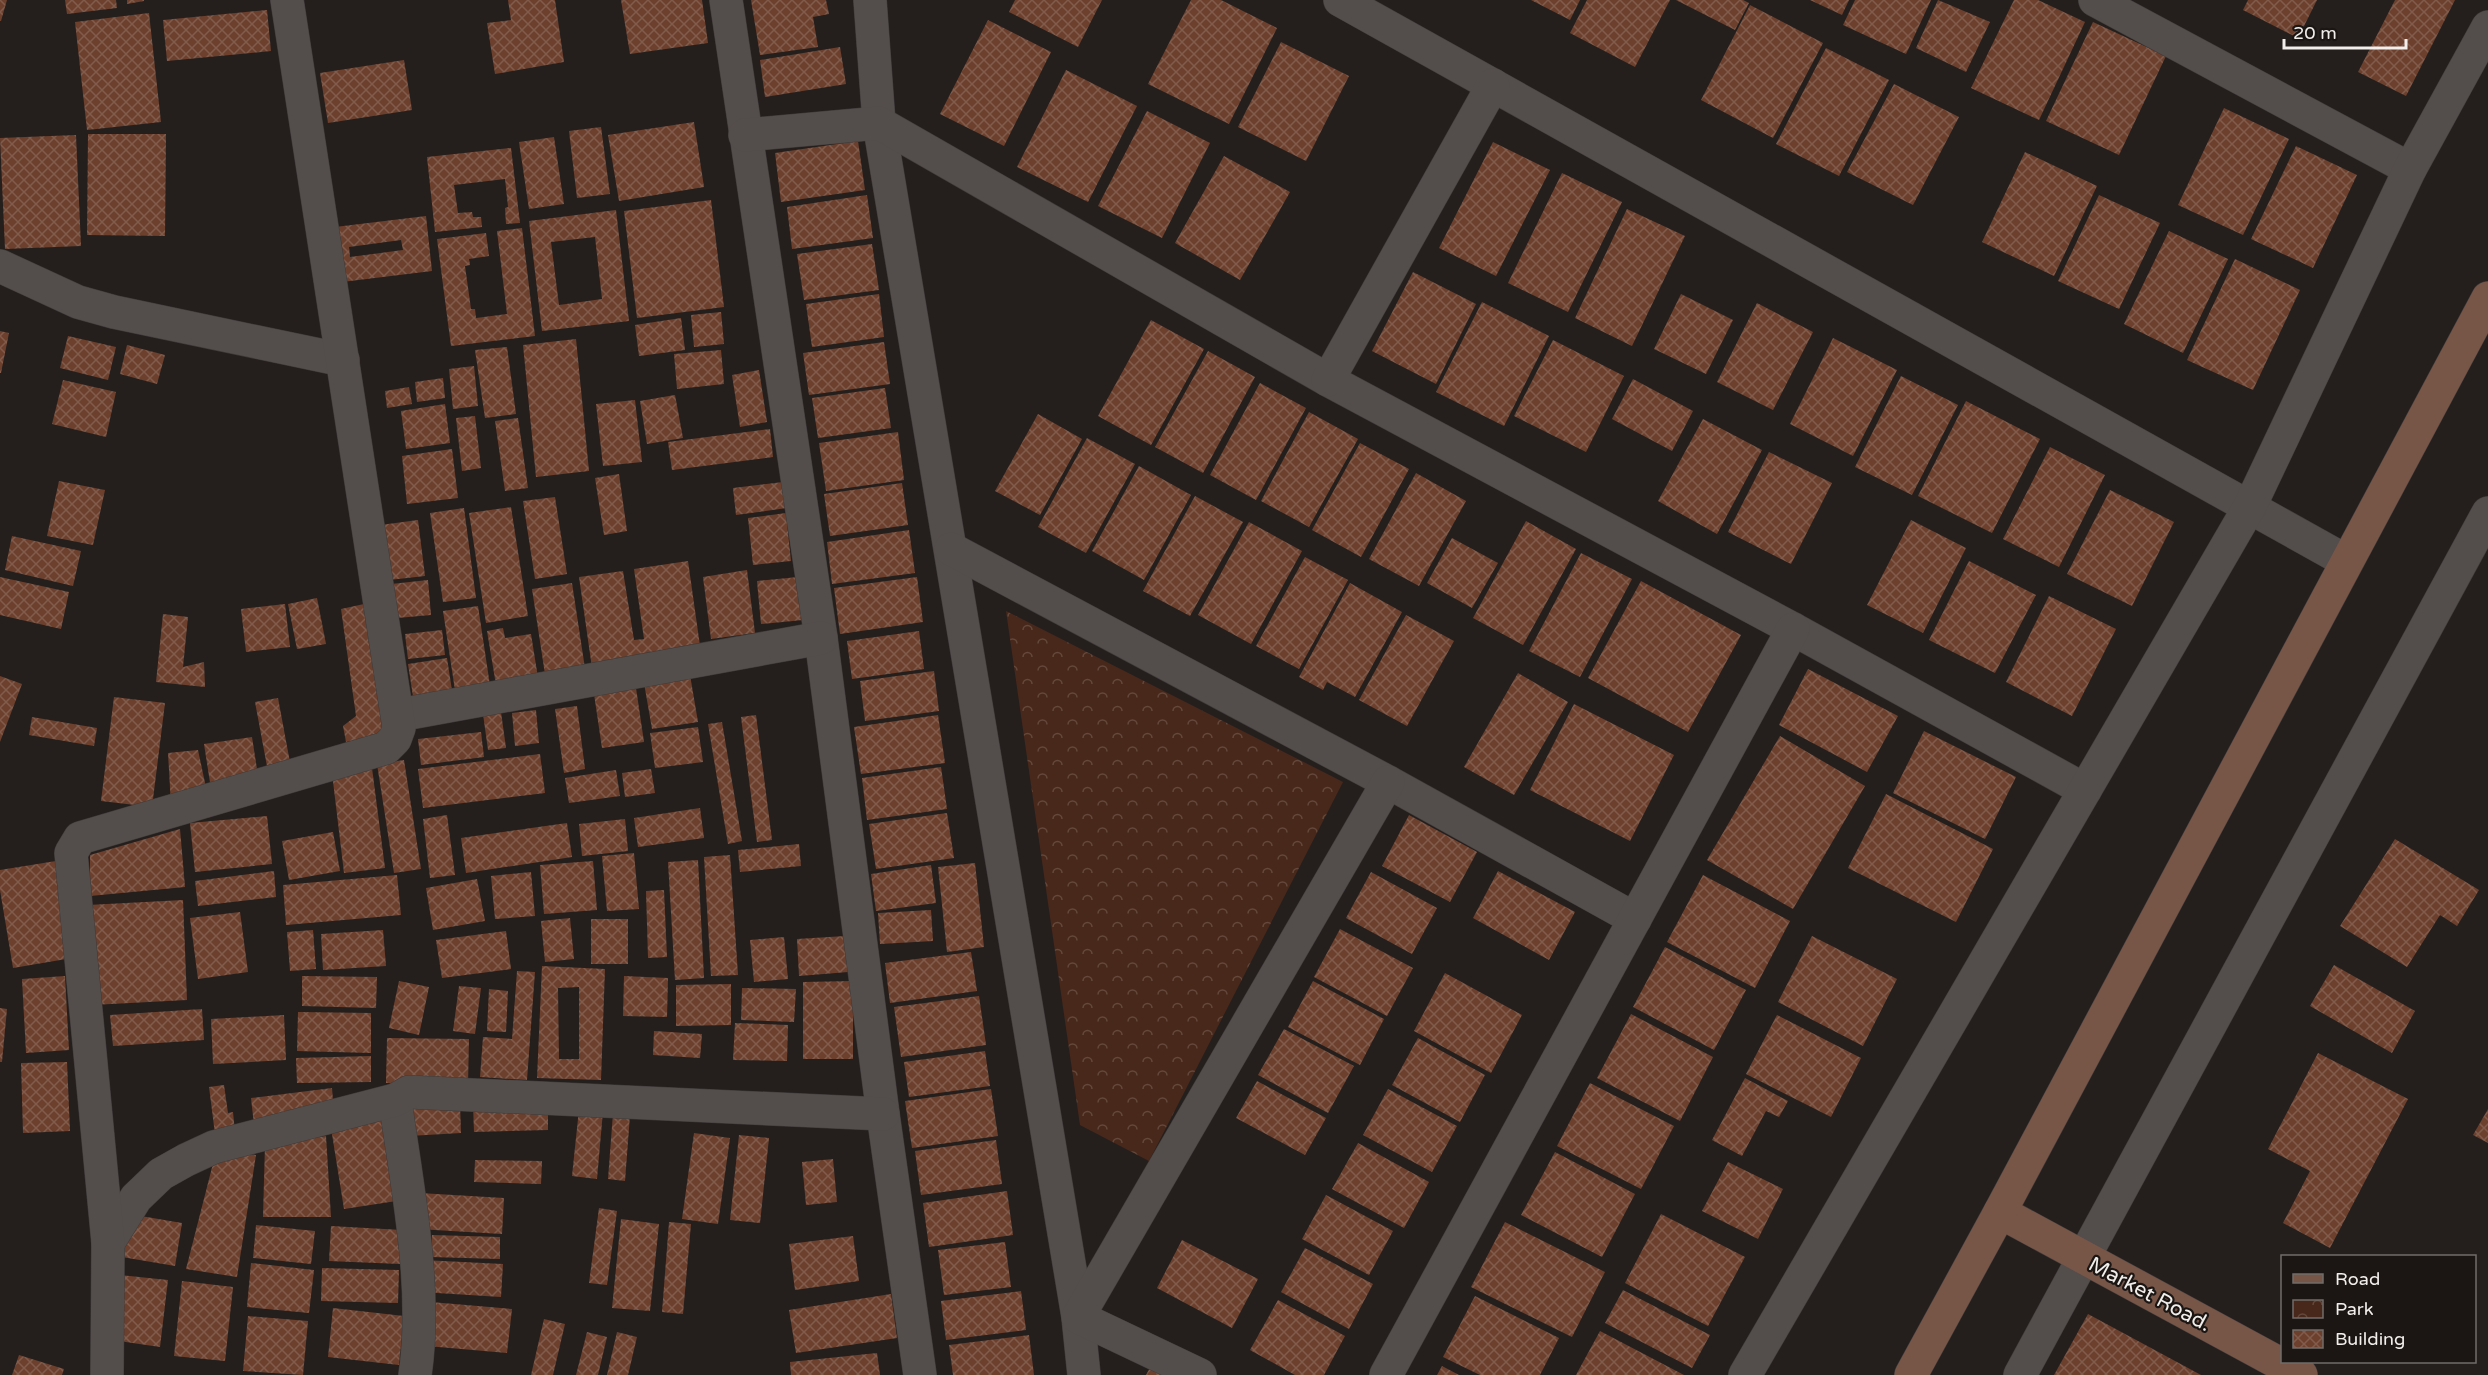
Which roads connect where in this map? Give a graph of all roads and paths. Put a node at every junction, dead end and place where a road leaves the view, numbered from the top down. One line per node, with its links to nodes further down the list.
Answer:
1 (287, 0): 13 (street)
2 (726, 0): 9 (street)
3 (870, 0): 8 (street)
4 (1340, 0): 7 (street)
5 (2095, 0): 10 (street)
6 (2488, 27): 10 (street)
7 (1493, 85): 14 (street); 15 (street)
8 (879, 123): 9 (street); 14 (street); 17 (street)
9 (745, 135): 20 (street)
10 (2410, 169): 15 (street)
11 (0, 266): 13 (street)
12 (2488, 298): 18 (street)
13 (343, 360): 21 (street)
14 (1328, 381): 19 (street)
15 (2250, 506): 18 (street); 23 (street)
16 (2488, 513): 29 (street)
17 (951, 549): 22 (street); 30 (street)
18 (2346, 561): 27 (street)
19 (1793, 629): 23 (street); 24 (street)
20 (822, 638): 21 (street); 26 (street)
21 (399, 715): 28 (street)
22 (1388, 782): 24 (street); 30 (street)
23 (2085, 790): 37 (street)
24 (1635, 919): 36 (street)
25 (394, 1100): 26 (street); 28 (street); 32 (street)
26 (883, 1114): 33 (street)
27 (2000, 1212): 29 (street, Market Road.); 38 (street)
28 (108, 1243): 31 (street)
29 (2084, 1258): 39 (street); 40 (street, Market Road.)
30 (1078, 1317): 34 (street); 35 (street)
31 (107, 1375)
32 (415, 1375)
33 (920, 1375)
34 (1084, 1375)
35 (1200, 1375)
36 (1386, 1375)
37 (1745, 1375)
38 (1911, 1375)
39 (2020, 1375)
40 (2301, 1375)

